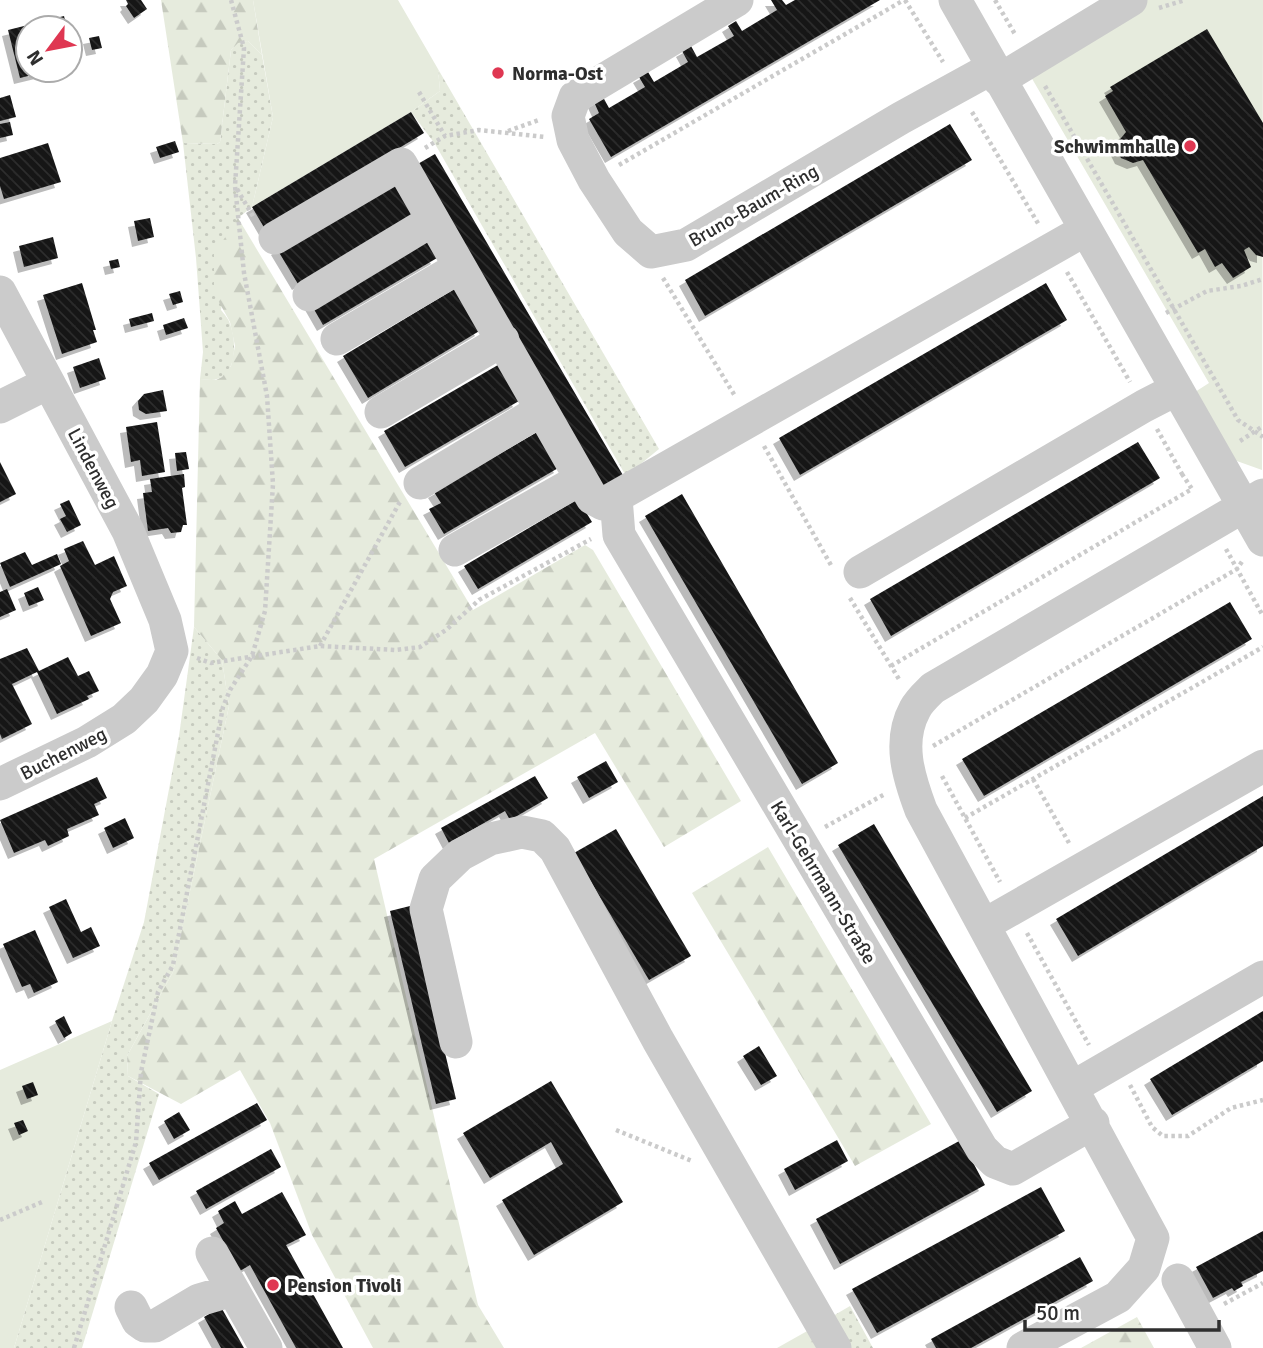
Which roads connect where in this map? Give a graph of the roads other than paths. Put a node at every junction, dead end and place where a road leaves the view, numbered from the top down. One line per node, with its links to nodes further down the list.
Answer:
1 (737, 0): 4 (street, Bruno-Baum-Ring)
2 (954, 0): 4 (street)
3 (1131, 0): 4 (street, Bruno-Baum-Ring)
4 (995, 74): 6 (street)
5 (433, 220): 7 (street); 8 (street); 10 (street)
6 (1085, 230): 14 (street); 21 (street)
7 (275, 238)
8 (460, 267): 11 (street); 12 (street)
9 (0, 292): 13 (street, Lindenweg)
10 (309, 295)
11 (337, 339)
12 (503, 341): 16 (street); 17 (street)
13 (48, 383): 15 (street); 25 (street, Lindenweg)
14 (1177, 389): 20 (street); 24 (street)
15 (0, 407)
16 (541, 410): 18 (street); 19 (street)
17 (381, 412)
18 (580, 479): 21 (street); 23 (street)
19 (420, 483)
20 (1254, 500): 22 (street); 28 (street)
21 (616, 512): 32 (street, Karl-Gehrmann-Straße)
22 (1263, 540)
23 (455, 550)
24 (860, 572)
25 (172, 651): 27 (street, Buchenweg)
26 (1263, 766): 28 (street)
27 (0, 784)
28 (984, 925): 31 (street)
29 (1263, 977): 31 (street)
30 (456, 1042): 38 (street)
31 (1073, 1087): 32 (street)
32 (1093, 1123): 39 (street)
33 (212, 1253): 35 (street)
34 (1178, 1280): 40 (street)
35 (233, 1290): 36 (street); 37 (street)
36 (131, 1307)
37 (266, 1348)
38 (835, 1348)
39 (1023, 1348)
40 (1215, 1348)

